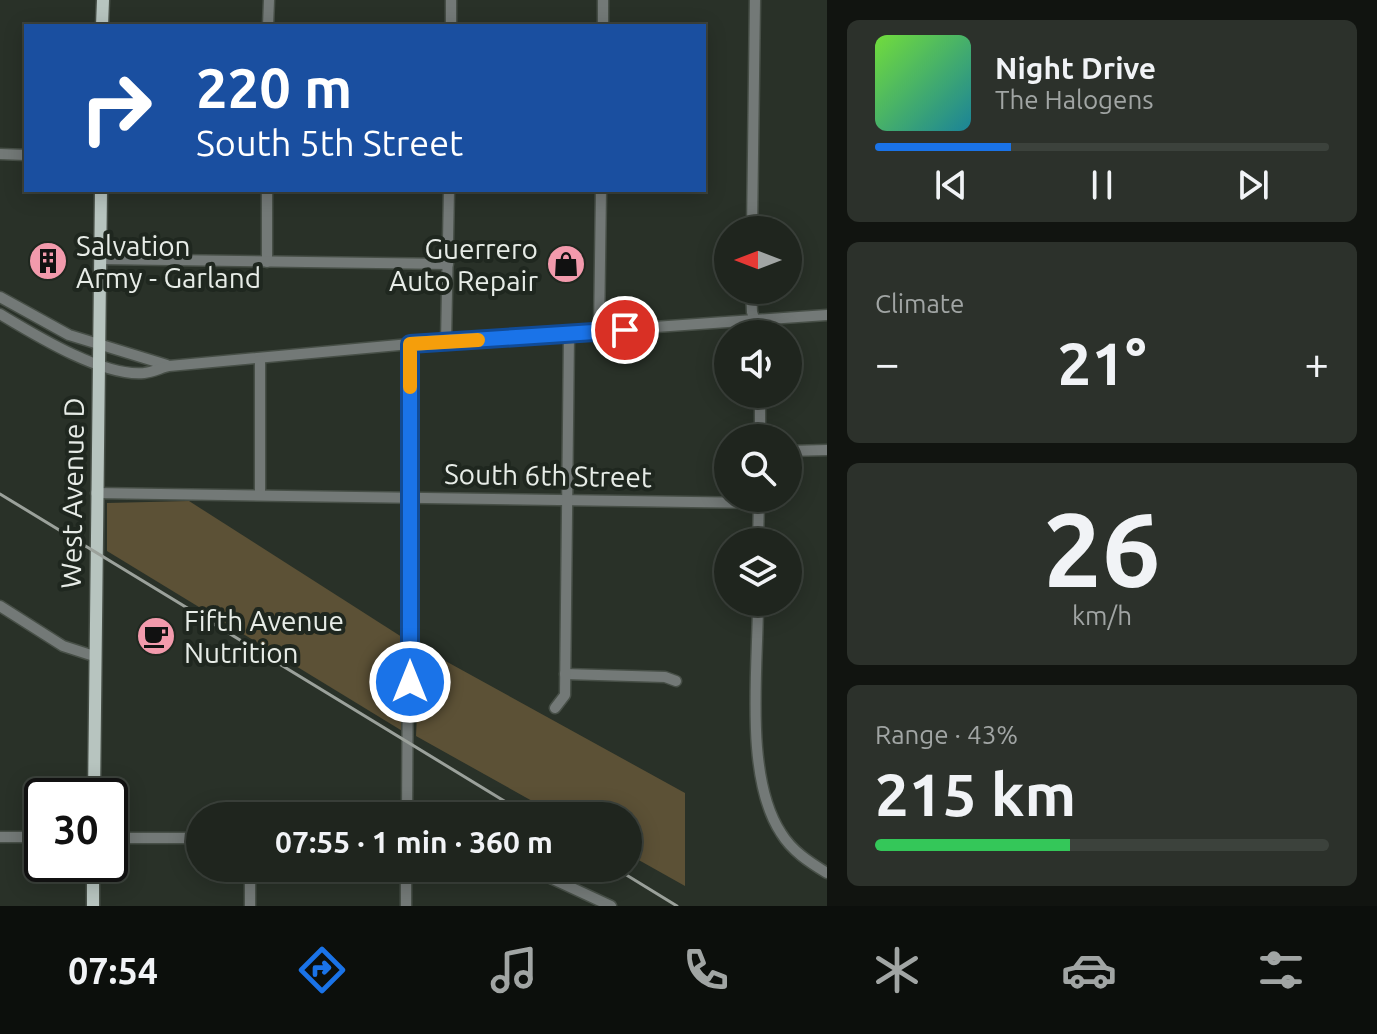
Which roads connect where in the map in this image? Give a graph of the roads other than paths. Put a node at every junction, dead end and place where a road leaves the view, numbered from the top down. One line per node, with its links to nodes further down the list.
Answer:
1 (103, 0): 6 (main road)
2 (269, 0): 7 (street)
3 (451, 0): 8 (street)
4 (603, 0): 9 (street)
5 (755, 0): 16 (street)
6 (102, 24)
7 (268, 24)
8 (451, 24)
9 (603, 24)
10 (0, 154): 11 (street)
11 (24, 155)
12 (101, 192): 17 (main road, West Avenue D)
13 (267, 192): 18 (street)
14 (449, 192): 19 (street)
15 (601, 192): 25 (street)
16 (752, 216)
17 (101, 259): 18 (street); 29 (main road, West Avenue D)
18 (267, 262): 19 (street)
19 (448, 264): 27 (street)
20 (0, 297): 29 (street)
21 (0, 314): 31 (street)
22 (827, 315): 23 (street)
23 (768, 320)
24 (714, 324): 25 (street)
25 (599, 332): 26 (street)
26 (569, 334): 27 (street); 38 (street)
27 (446, 342): 28 (street)
28 (410, 344): 30 (street); 37 (street)
29 (99, 346): 31 (main road, West Avenue D); 32 (street)
30 (260, 360): 32 (street); 36 (street)
31 (98, 364): 32 (street); 35 (main road, West Avenue D)
32 (169, 366)
33 (827, 450): 34 (street)
34 (802, 451)
35 (96, 493): 36 (street, South 6th Street); 42 (main road, West Avenue D)
36 (260, 495): 37 (street, South 6th Street)
37 (411, 496): 38 (street, South 6th Street); 47 (street)
38 (566, 499): 39 (street, South 6th Street); 43 (street)
39 (714, 501)
40 (0, 606): 42 (street)
41 (758, 616): 52 (street)
42 (94, 656): 46 (main road, West Avenue D)
43 (565, 674): 44 (street); 45 (street)
44 (676, 681)
45 (555, 708)
46 (94, 778)
47 (407, 802)
48 (0, 837): 49 (street)
49 (24, 837)
50 (128, 838): 51 (street)
51 (186, 838)
52 (827, 873)
53 (93, 882): 57 (main road)
54 (250, 882): 58 (street)
55 (406, 882): 59 (street)
56 (559, 882): 60 (street)
57 (93, 906)
58 (250, 906)
59 (406, 906)
60 (611, 906)

